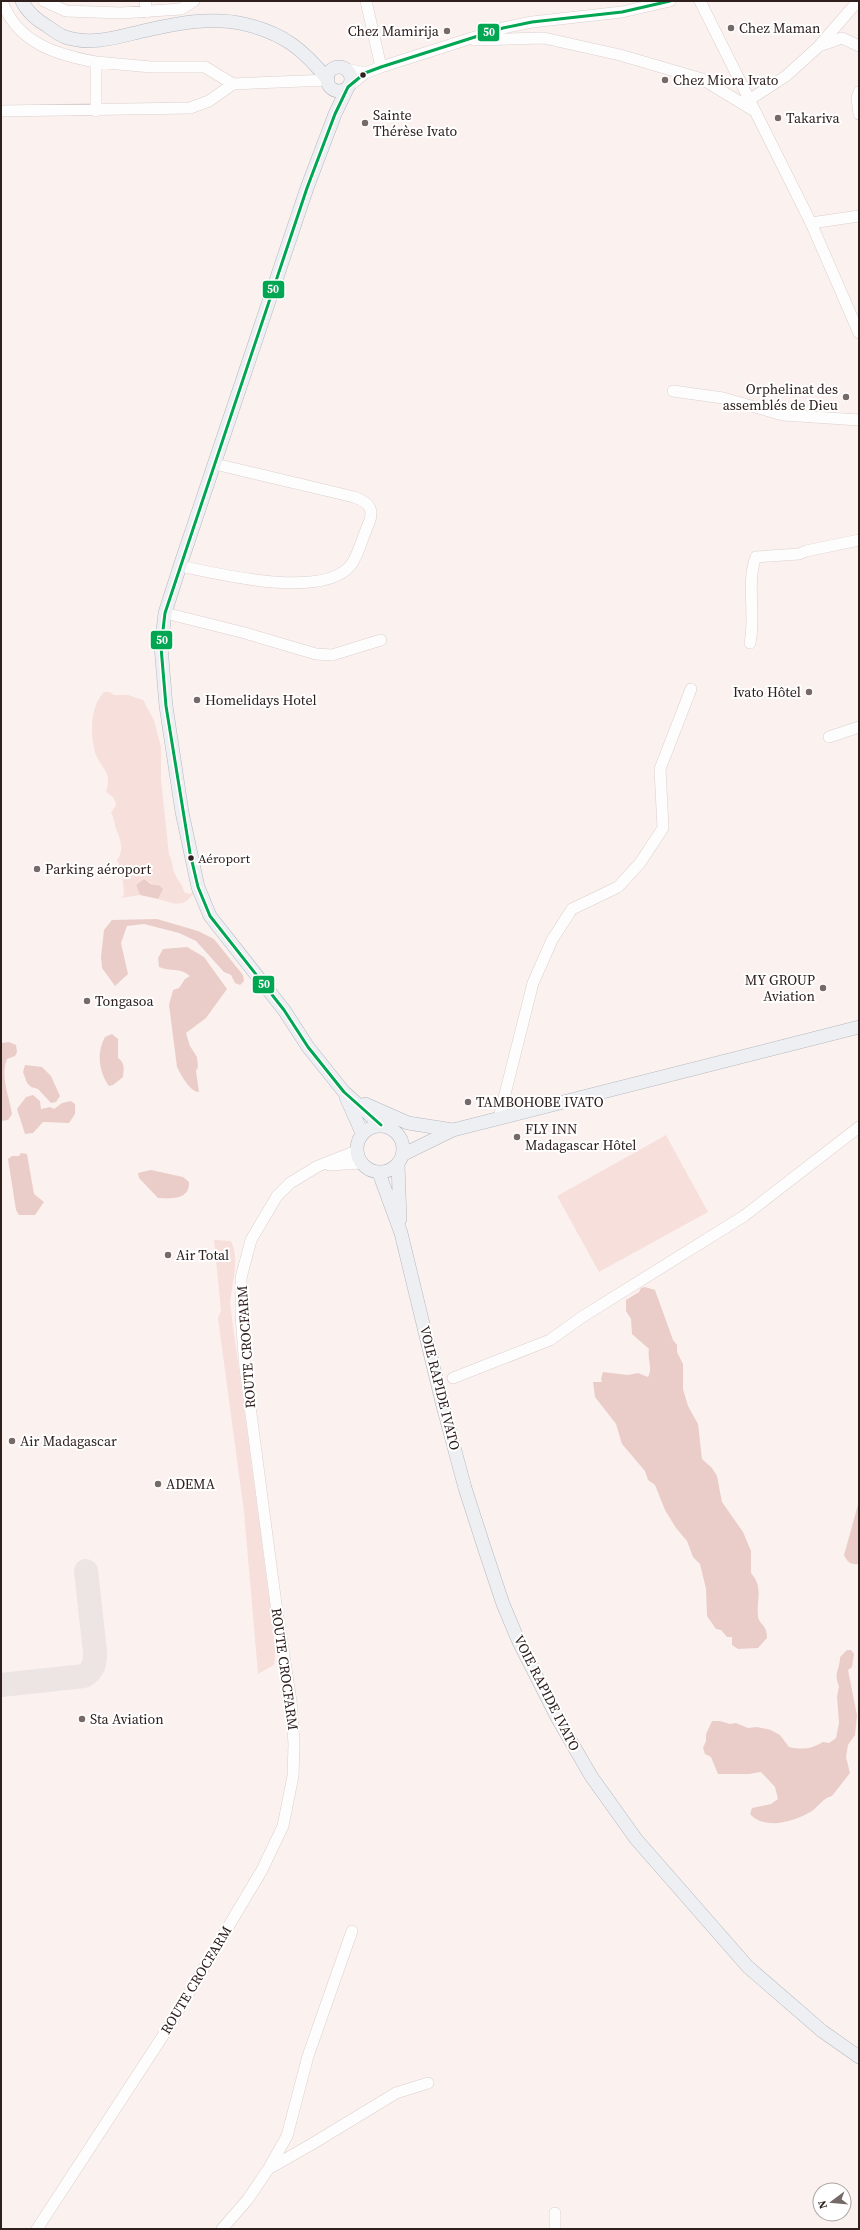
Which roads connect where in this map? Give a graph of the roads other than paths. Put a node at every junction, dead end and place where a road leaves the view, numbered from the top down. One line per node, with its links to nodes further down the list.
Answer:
1 (2, 1): 14 (street)
2 (22, 1): 13 (main road)
3 (44, 1): 9 (street)
4 (194, 1): 9 (street)
5 (670, 1): 10 (street)
6 (700, 1): 22 (street)
7 (858, 1): 12 (street)
8 (368, 2): 15 (street)
9 (146, 6)
10 (470, 40): 15 (street); 22 (street)
11 (859, 46): 12 (street)
12 (818, 47): 22 (street)
13 (303, 52): 16 (main road); 19 (main road)
14 (96, 62): 18 (street); 23 (street)
15 (381, 67): 17 (street)
16 (341, 69): 17 (street); 19 (main road); 20 (main road)
17 (365, 73): 20 (street)
18 (233, 84): 19 (street); 23 (street)
19 (330, 84): 20 (main road); 25 (main road)
20 (348, 87): 25 (main road)
21 (859, 92): 26 (street)
22 (751, 105): 28 (street)
23 (96, 110): 24 (street)
24 (1, 111)
25 (335, 114): 32 (main road)
26 (859, 114)
27 (859, 216): 28 (street)
28 (811, 223): 29 (street)
29 (859, 333)
30 (673, 391): 31 (street)
31 (859, 420)
32 (215, 464): 34 (main road); 34 (street)
33 (859, 540): 37 (street)
34 (180, 566): 35 (main road)
35 (165, 614): 36 (street); 42 (main road)
36 (381, 640)
37 (750, 643)
38 (691, 689): 43 (street)
39 (859, 727): 40 (street)
40 (829, 737)
41 (859, 1027): 43 (main road)
42 (344, 1092): 44 (main road); 46 (main road); 47 (main road)
43 (499, 1118): 46 (main road)
44 (386, 1127): 46 (main road); 47 (main road); 49 (main road)
45 (859, 1127): 52 (street)
46 (453, 1130): 49 (main road)
47 (362, 1133): 48 (main road)
48 (358, 1157): 50 (main road); 58 (street, ROUTE CROCFARM)
49 (400, 1160): 50 (main road); 51 (main road)
50 (379, 1173): 51 (main road)
51 (401, 1233): 54 (main road, VOIE RAPIDE IVATO)
52 (453, 1378)
53 (352, 1931): 56 (street)
54 (859, 2056)
55 (428, 2083): 56 (street)
56 (269, 2168): 59 (street)
57 (555, 2213): 60 (street)
58 (37, 2229)
59 (222, 2229)
60 (555, 2229)

